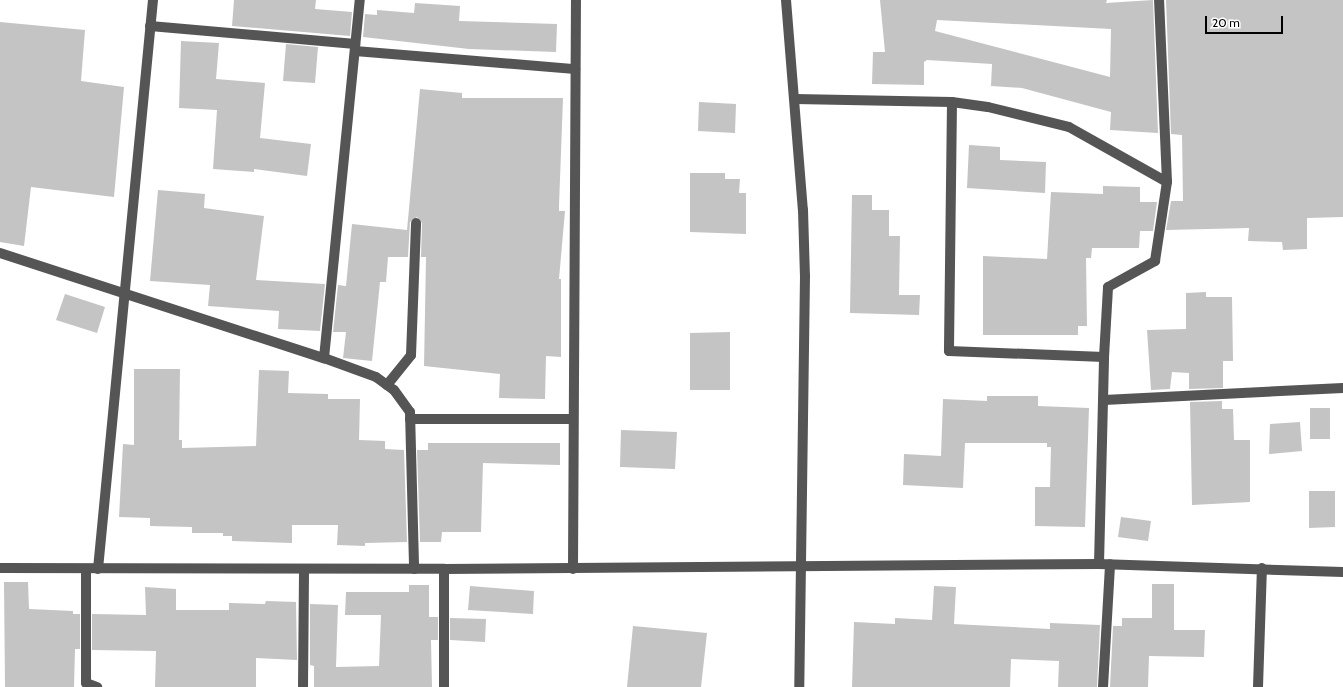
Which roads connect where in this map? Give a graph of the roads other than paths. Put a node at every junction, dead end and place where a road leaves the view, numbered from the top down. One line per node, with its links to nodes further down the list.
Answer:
1 (153, 0): 6 (street)
2 (360, 0): 7 (street)
3 (576, 0): 8 (street)
4 (786, 0): 9 (street)
5 (1159, 0): 11 (street)
6 (150, 26): 7 (street); 14 (street)
7 (355, 48): 8 (street); 16 (street)
8 (575, 69): 21 (street)
9 (795, 98): 10 (street); 23 (street)
10 (952, 102): 11 (street); 15 (street)
11 (1167, 182): 15 (street)
12 (416, 223): 17 (street)
13 (0, 253): 14 (street)
14 (124, 294): 16 (street); 27 (street)
15 (1104, 357): 19 (street)
16 (324, 358): 17 (street)
17 (387, 385): 20 (street)
18 (1343, 388): 19 (street)
19 (1104, 400): 22 (street)
20 (410, 418): 21 (street); 29 (street)
21 (573, 419): 31 (street)
22 (1105, 564): 23 (street); 25 (street); 37 (street)
23 (801, 567): 31 (street); 36 (street)
24 (0, 568): 26 (street)
25 (1262, 568): 32 (street); 38 (street)
26 (86, 569): 27 (street); 33 (street)
27 (98, 569): 28 (street)
28 (304, 569): 29 (street); 34 (street)
29 (414, 569): 30 (street)
30 (444, 569): 31 (street); 35 (street)
31 (573, 569)
32 (1343, 572)
33 (97, 687)
34 (303, 687)
35 (444, 687)
36 (799, 687)
37 (1103, 687)
38 (1258, 687)

